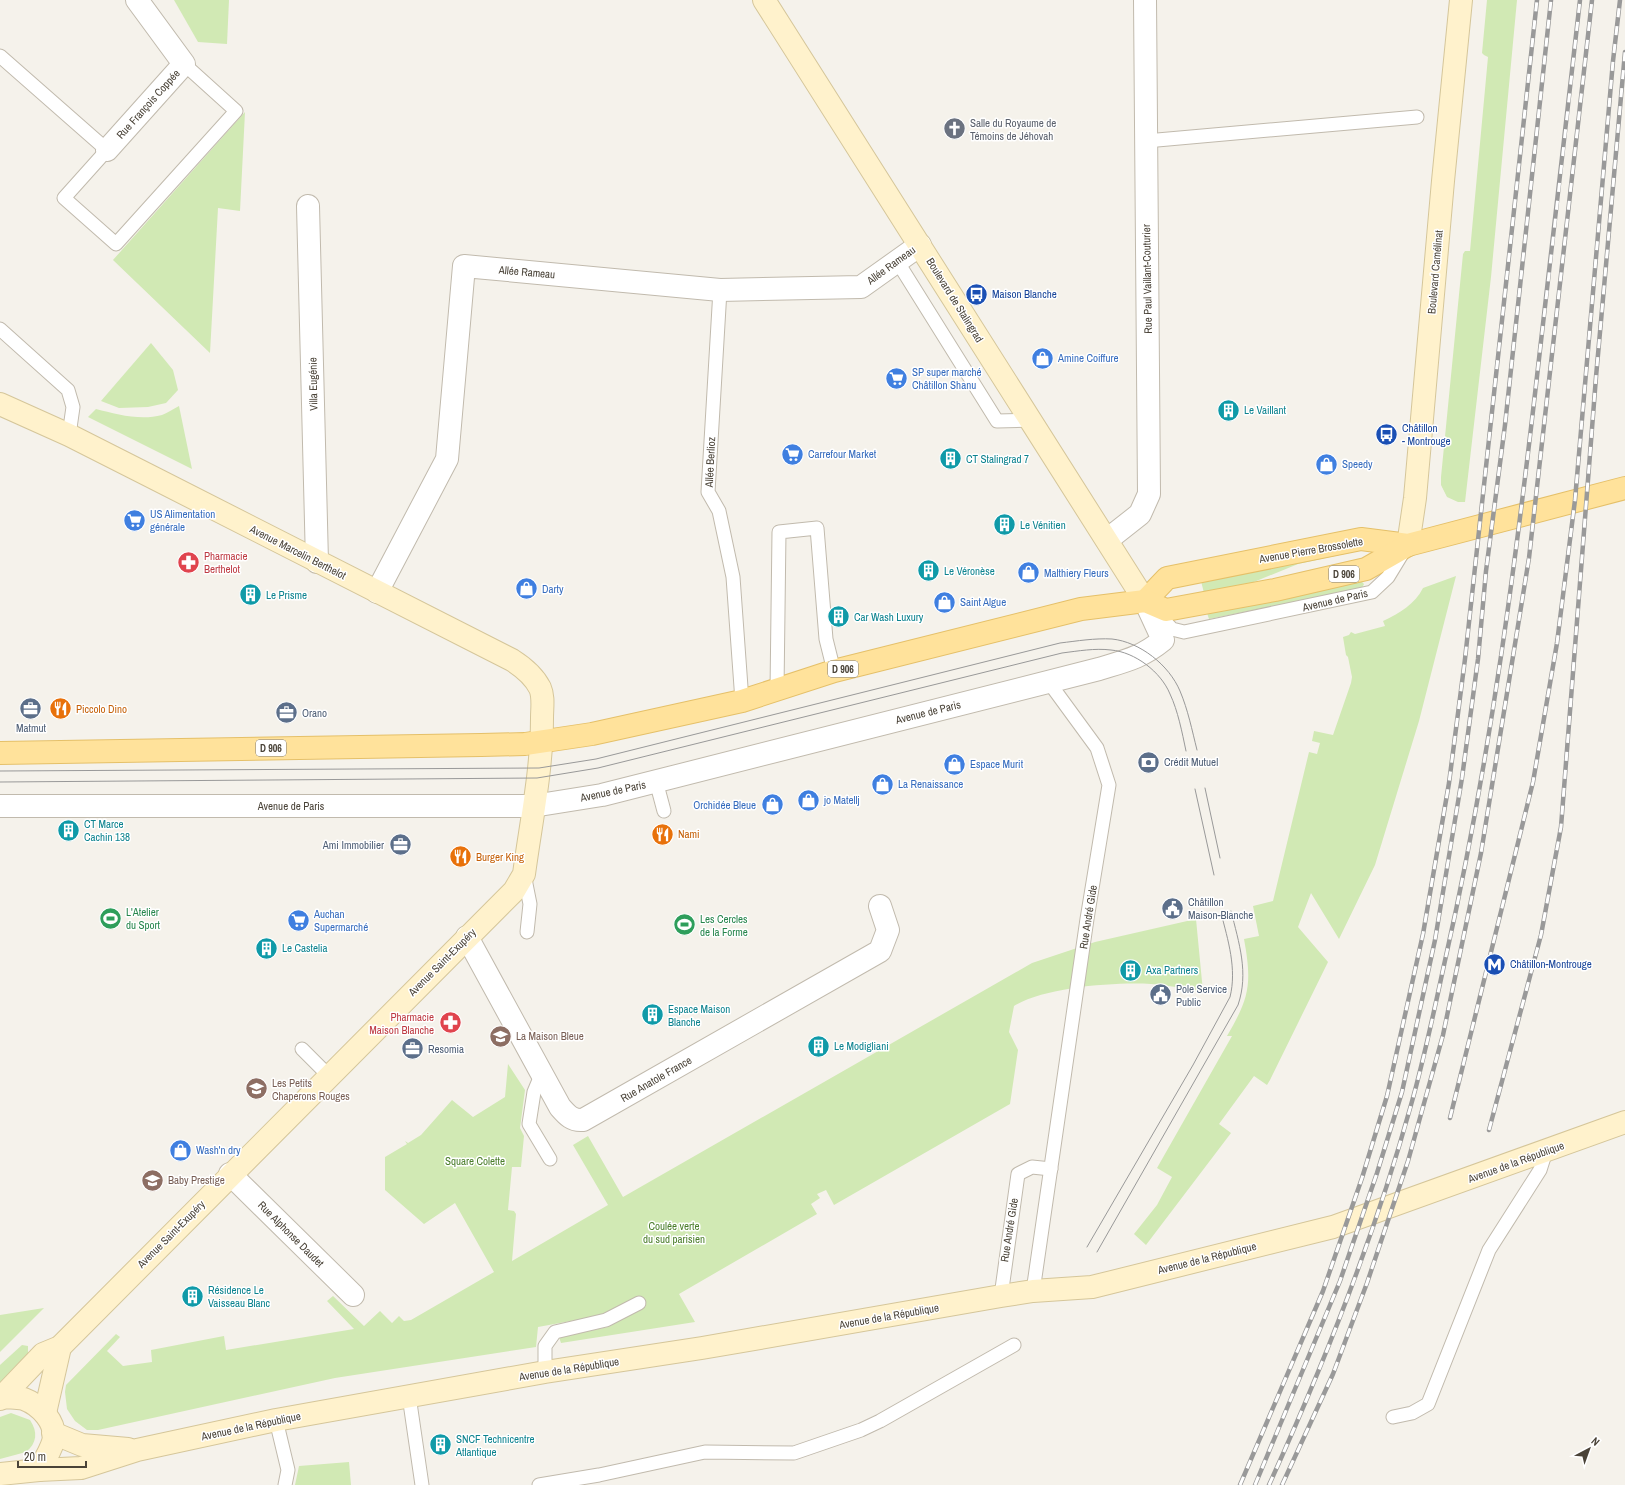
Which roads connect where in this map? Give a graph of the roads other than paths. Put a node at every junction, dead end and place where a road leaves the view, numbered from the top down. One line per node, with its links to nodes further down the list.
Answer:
1 (137, 0): 6 (street, Rue François Coppée)
2 (764, 0): 11 (main road, Boulevard de Stalingrad)
3 (1145, 0): 8 (street, Rue Paul Vaillant-Couturier)
4 (1461, 0): 20 (main road, Boulevard Camélinat)
5 (0, 56): 9 (lane)
6 (184, 64): 9 (street, Rue François Coppée); 9 (lane)
7 (1417, 117): 8 (lane)
8 (1146, 141): 19 (street, Rue Paul Vaillant-Couturier)
9 (107, 150)
10 (308, 206): 21 (street, Villa Eugénie)
11 (920, 244): 12 (street, Allée Rameau); 16 (main road, Boulevard de Stalingrad)
12 (897, 261): 13 (street, Allée Rameau); 16 (lane)
13 (720, 290): 22 (street, Allée Rameau); 27 (lane, Allée Berlioz)
14 (0, 329): 17 (lane)
15 (0, 404): 17 (main road, Avenue Marcelin Berthelot)
16 (1031, 420): 19 (main road, Boulevard de Stalingrad)
17 (69, 435): 21 (main road, Avenue Marcelin Berthelot)
18 (1625, 488): 20 (main road, Avenue Pierre Brossolette / D 906)
19 (1107, 540): 23 (main road, Boulevard de Stalingrad)
20 (1408, 545): 23 (main road, Avenue de Paris / D 906); 23 (main road, Avenue Pierre Brossolette / D 906)
21 (317, 562): 22 (main road, Avenue Marcelin Berthelot)
22 (378, 592): 28 (main road, Avenue Marcelin Berthelot)
23 (1145, 601): 24 (main road, D 906); 25 (street, Avenue de Paris)
24 (834, 671): 26 (main road, D 906); 26 (lane)
25 (1048, 681): 30 (street, Avenue de Paris); 44 (lane, Rue André Gide)
26 (777, 690): 27 (main road, D 906)
27 (742, 701): 28 (main road, D 906)
28 (542, 742): 29 (main road, D 906); 32 (main road, Avenue Saint-Exupéry)
29 (0, 753)
30 (656, 781): 32 (street, Avenue de Paris); 33 (lane)
31 (0, 806): 32 (street, Avenue de Paris)
32 (533, 806): 34 (main road, Avenue Saint-Exupéry)
33 (664, 811)
34 (524, 874): 36 (lane); 37 (main road, Avenue Saint-Exupéry)
35 (880, 906): 39 (street, Rue Anatole France)
36 (527, 932)
37 (467, 937): 39 (street, Rue Anatole France); 40 (main road, Avenue Saint-Exupéry)
38 (302, 1049): 40 (lane)
39 (542, 1073): 43 (lane)
40 (329, 1076): 45 (main road, Avenue Saint-Exupéry)
41 (1625, 1122): 42 (main road, Avenue de la République)
42 (1546, 1151): 46 (main road, Avenue de la République); 56 (lane)
43 (550, 1159)
44 (1051, 1169): 46 (lane, Rue André Gide); 48 (lane, Rue André Gide)
45 (230, 1174): 47 (street, Rue Alphonse Daudet); 51 (main road, Avenue Saint-Exupéry)
46 (1033, 1292): 48 (main road, Avenue de la République)
47 (352, 1295)
48 (1001, 1296): 52 (main road, Avenue de la République)
49 (639, 1303): 52 (lane)
50 (1014, 1345): 64 (lane)
51 (60, 1347): 54 (main road, Avenue Saint-Exupéry); 55 (main road)
52 (545, 1372): 53 (main road, Avenue de la République)
53 (409, 1396): 57 (main road, Avenue de la République); 63 (lane)
54 (1, 1398): 55 (main road)
55 (45, 1413): 58 (main road)
56 (1393, 1417)
57 (276, 1420): 59 (main road, Avenue de la République); 62 (lane)
58 (53, 1434): 59 (main road, Avenue de la République); 60 (main road)
59 (137, 1450): 60 (main road, Avenue de la République)
60 (39, 1470): 61 (main road, Avenue de la République)
61 (0, 1474)
62 (285, 1485)
63 (422, 1485)
64 (539, 1485)

